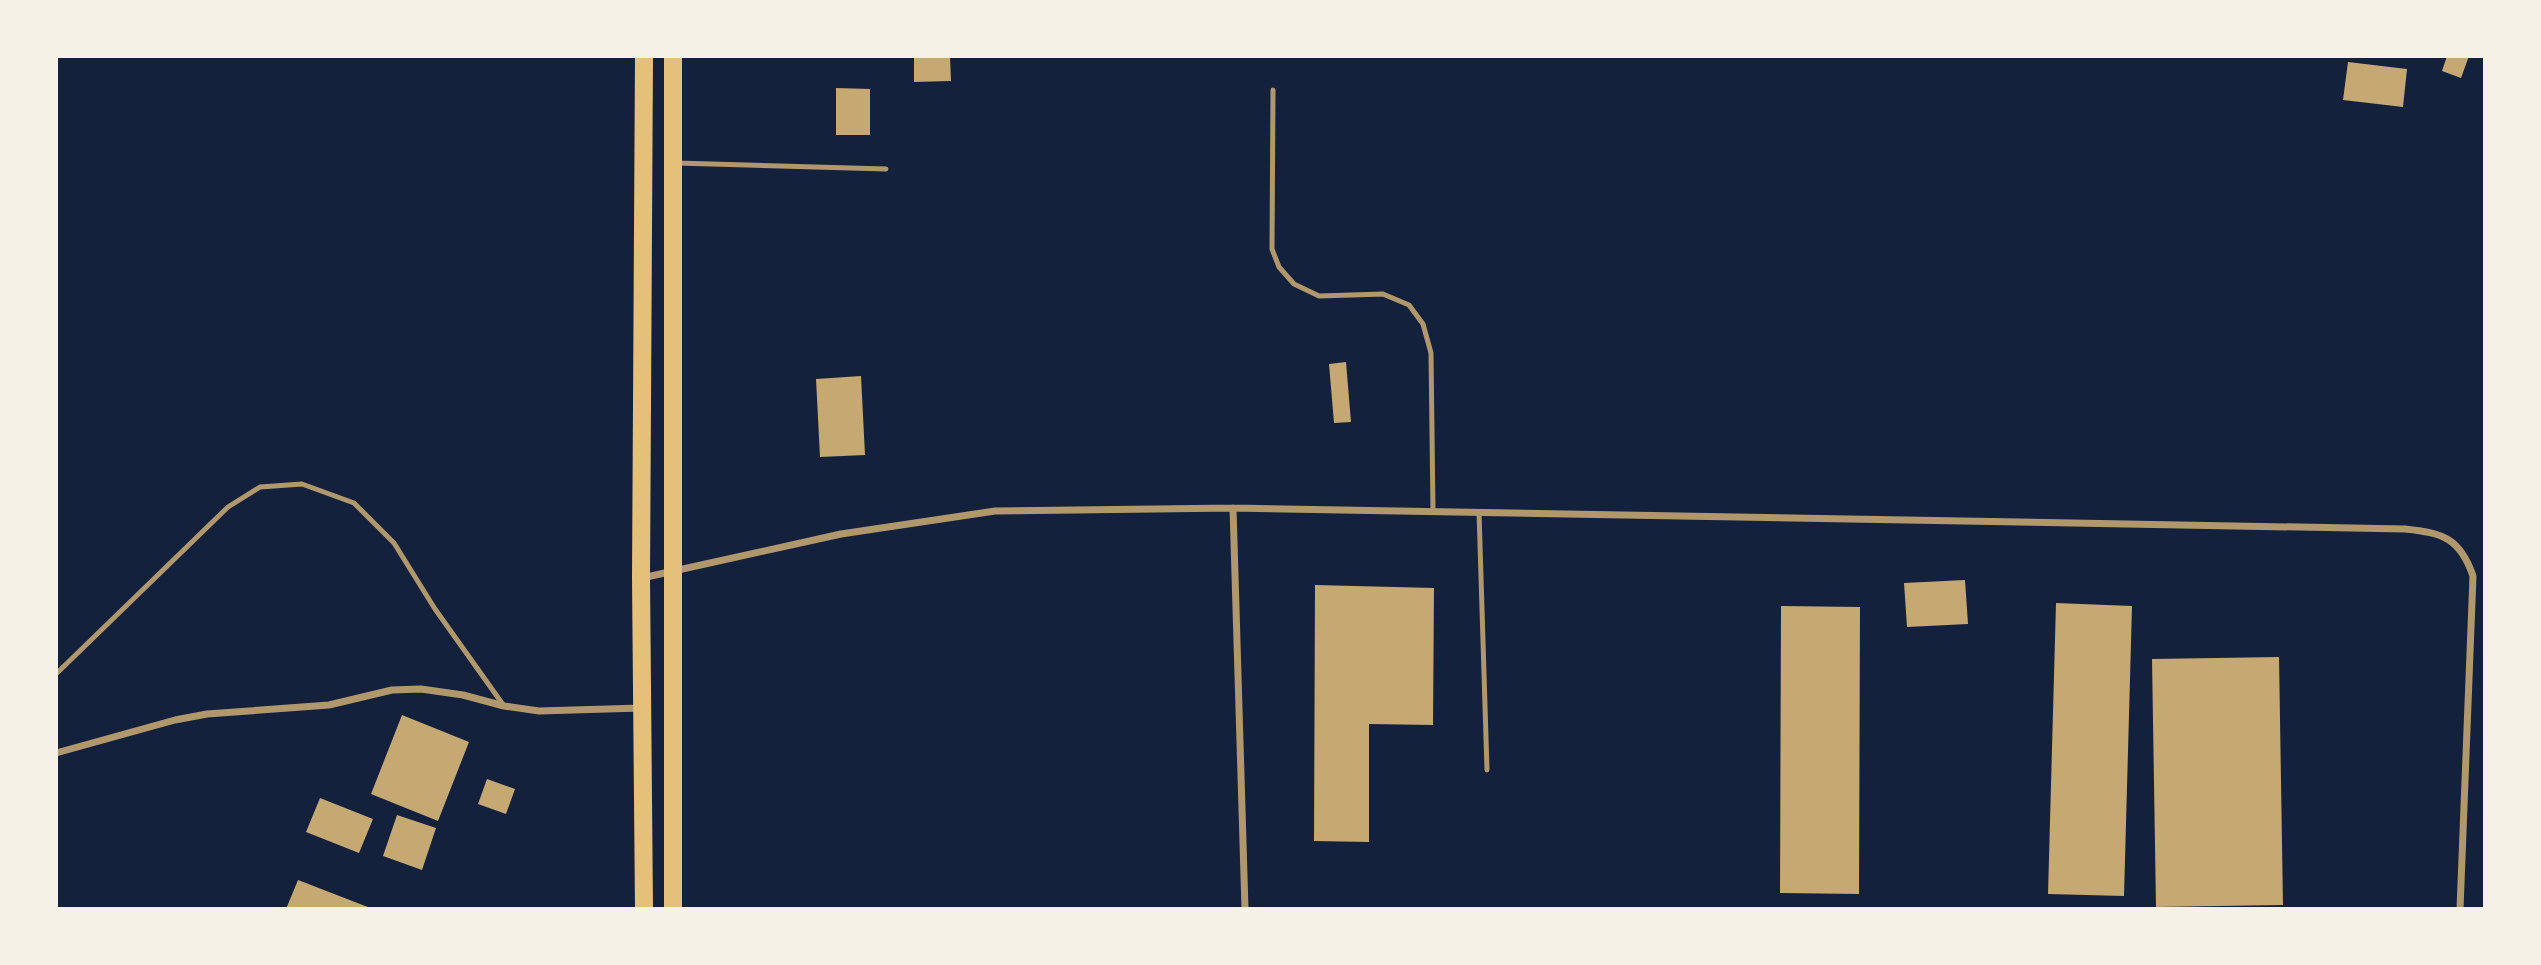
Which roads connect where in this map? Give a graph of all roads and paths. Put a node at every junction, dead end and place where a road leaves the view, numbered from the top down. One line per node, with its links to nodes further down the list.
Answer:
1 (644, 56): 10 (main road)
2 (673, 56): 4 (main road)
3 (1273, 90): 7 (lane)
4 (673, 163): 5 (lane); 9 (main road)
5 (886, 169)
6 (1233, 508): 7 (street); 9 (street); 18 (street)
7 (1433, 512): 8 (street)
8 (1479, 512): 15 (lane); 19 (street)
9 (672, 572): 10 (street); 17 (main road)
10 (641, 578): 13 (main road)
11 (56, 674): 12 (lane)
12 (504, 706): 13 (street); 14 (street)
13 (642, 708): 16 (main road)
14 (56, 752)
15 (1487, 770)
16 (644, 909)
17 (673, 909)
18 (1245, 909)
19 (2460, 909)

